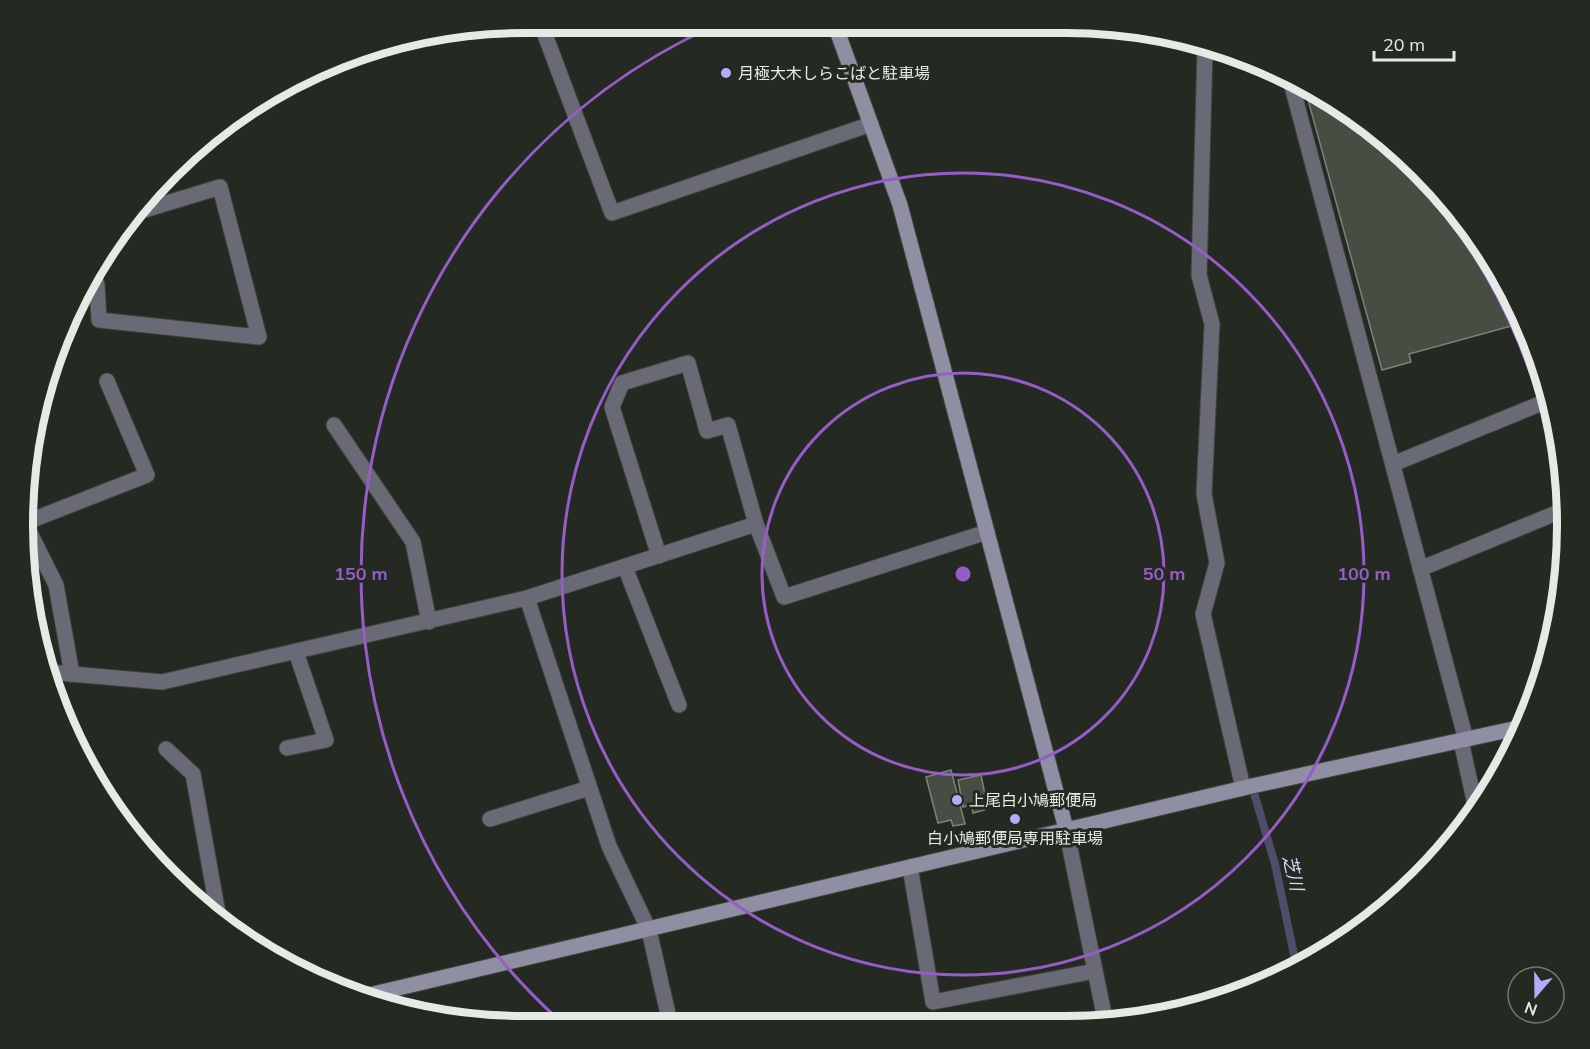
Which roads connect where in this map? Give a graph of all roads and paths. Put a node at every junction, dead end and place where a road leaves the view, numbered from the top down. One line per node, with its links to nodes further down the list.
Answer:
1 (544, 33): 5 (street)
2 (838, 33): 5 (street)
3 (1205, 54): 31 (street)
4 (1293, 89): 11 (street)
5 (871, 124): 15 (street)
6 (148, 209): 7 (street)
7 (96, 284)
8 (107, 381): 13 (street)
9 (1542, 403): 11 (street)
10 (334, 425): 21 (street)
11 (1393, 464): 19 (street)
12 (1557, 513): 19 (street)
13 (33, 520)
14 (756, 524): 15 (street); 17 (street); 17 (street)
15 (987, 532): 34 (street)
16 (33, 540): 23 (street)
17 (658, 556): 18 (street)
18 (625, 567): 20 (street); 25 (street)
19 (1420, 569): 27 (street)
20 (527, 598): 21 (street); 30 (street)
21 (429, 622): 22 (street)
22 (296, 652): 23 (street); 28 (street)
23 (72, 674): 24 (street)
24 (57, 675)
25 (680, 705)
26 (1512, 729): 27 (street)
27 (1463, 740): 31 (street); 32 (street)
28 (287, 748)
29 (166, 749): 36 (street)
30 (590, 788): 33 (street); 37 (street)
31 (1243, 788): 34 (street)
32 (1474, 798)
33 (490, 819)
34 (1066, 829): 35 (street); 38 (street)
35 (910, 867): 37 (street); 38 (street)
36 (217, 908)
37 (649, 930): 39 (street); 41 (street)
38 (1095, 971): 40 (street)
39 (377, 993)
40 (1104, 1014)
41 (668, 1016)

